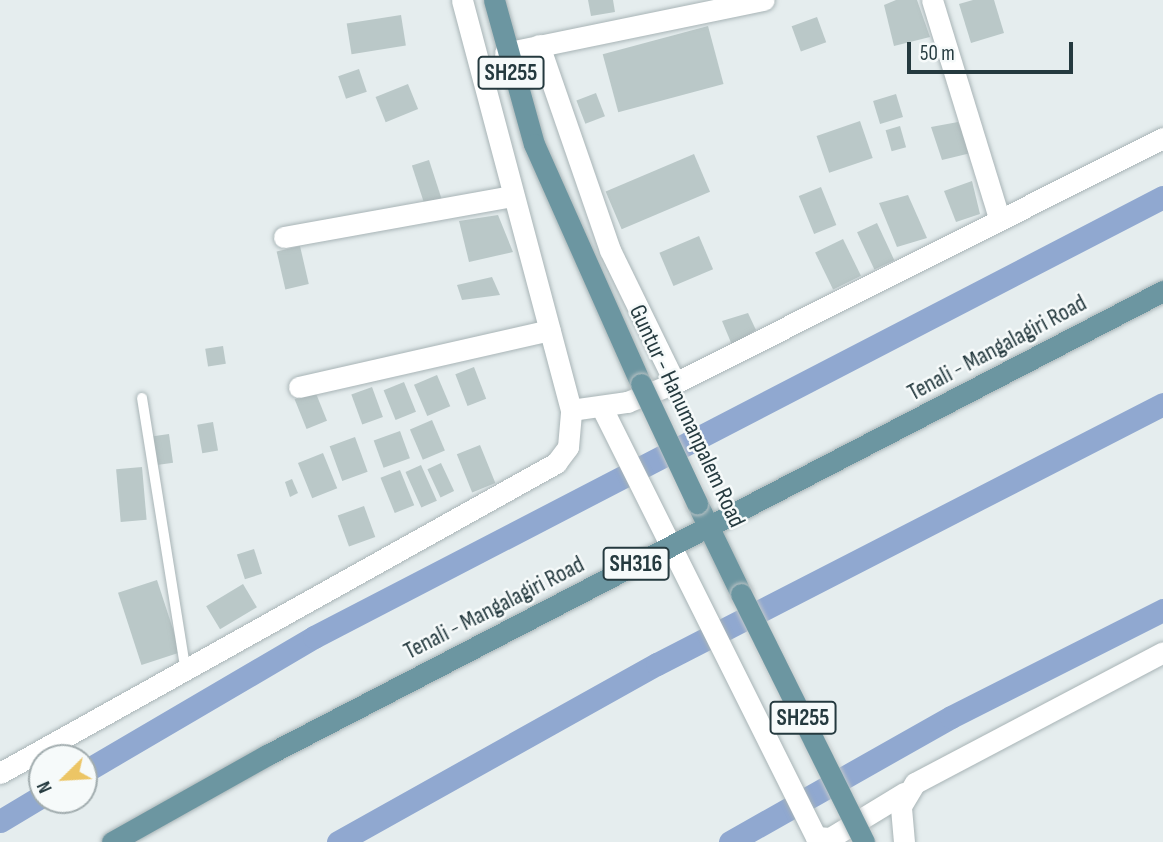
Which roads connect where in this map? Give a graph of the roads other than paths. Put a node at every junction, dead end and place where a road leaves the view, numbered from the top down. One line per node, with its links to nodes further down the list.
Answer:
1 (462, 0): 8 (street)
2 (494, 0): 6 (main road, Guntur - Hanumanpalem Road / SH255)
3 (764, 0): 5 (street)
4 (932, 0): 9 (street)
5 (539, 45): 6 (street); 13 (street)
6 (505, 53): 18 (main road, Guntur - Hanumanpalem Road / SH255, bridge)
7 (1163, 138): 9 (street)
8 (513, 196): 10 (street); 12 (street)
9 (999, 218): 13 (street)
10 (284, 237)
11 (1163, 291): 18 (main road, Tenali - Mangalagiri Road / SH316)
12 (550, 330): 14 (street); 17 (street)
13 (675, 383): 16 (street)
14 (299, 387)
15 (142, 398): 21 (lane)
16 (602, 408): 17 (street); 19 (street)
17 (571, 410): 21 (street)
18 (709, 528): 19 (main road, Tenali - Mangalagiri Road / SH316); 25 (main road, Guntur - Hanumanpalem Road / SH255, bridge)
19 (670, 547): 23 (street); 24 (main road, Tenali - Mangalagiri Road / SH316)
20 (1163, 652): 23 (street)
21 (185, 665): 22 (street)
22 (0, 773)
23 (904, 793): 26 (street)
24 (112, 842)
25 (864, 842)
26 (904, 842)

